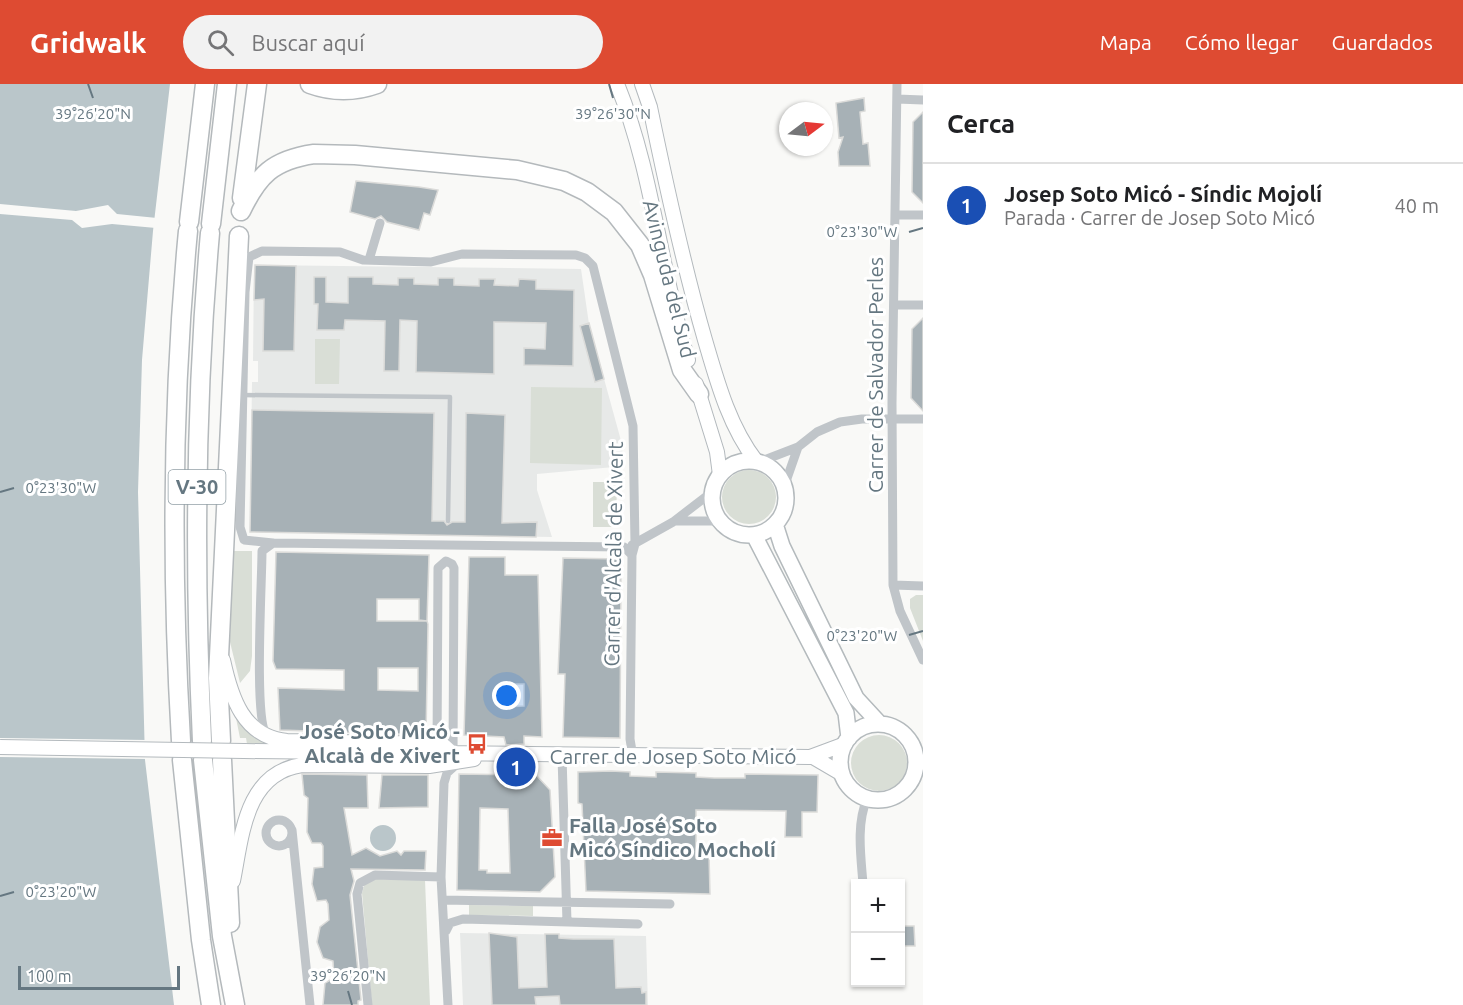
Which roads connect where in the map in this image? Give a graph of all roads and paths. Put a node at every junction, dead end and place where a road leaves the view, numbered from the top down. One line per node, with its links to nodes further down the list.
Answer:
1 (205, 84): 46 (highway, V-30)
2 (227, 84): 47 (highway, V-30)
3 (257, 84): 14 (highway)
4 (310, 84): 5 (highway)
5 (377, 84)
6 (617, 84): 18 (street, Avinguda del Sud)
7 (642, 84): 23 (street, Avinguda del Sud)
8 (897, 84): 9 (street, Carrer de Salvador Perles)
9 (897, 99): 10 (street); 11 (street, Carrer de Salvador Perles)
10 (923, 100)
11 (895, 215): 12 (street); 16 (street, Carrer de Salvador Perles)
12 (923, 215)
13 (380, 224): 15 (street)
14 (240, 225): 18 (highway); 42 (highway)
15 (369, 260): 19 (street, Carrer d'Alcalà de Xivert); 34 (street, Carrer d'Alcalà de Xivert)
16 (894, 305): 17 (street); 20 (street, Carrer de Salvador Perles)
17 (923, 305)
18 (699, 394): 24 (street, Avinguda del Sud)
19 (243, 395): 27 (lane); 33 (street)
20 (894, 419): 21 (street); 22 (street); 40 (street, Carrer de Salvador Perles)
21 (923, 419)
22 (798, 447): 23 (street); 25 (street)
23 (757, 462): 24 (main road); 25 (main road)
24 (720, 475): 26 (main road)
25 (784, 488): 30 (main road)
26 (712, 492): 28 (main road); 29 (street)
27 (448, 521)
28 (720, 521): 29 (street); 32 (main road)
29 (673, 522): 34 (street)
30 (775, 524): 32 (main road); 44 (main road)
31 (447, 535): 35 (lane)
32 (754, 535): 49 (main road)
33 (273, 543): 35 (street); 45 (street)
34 (635, 544): 36 (street); 37 (street, Carrer d'Alcalà de Xivert)
35 (443, 547): 36 (street); 38 (street); 39 (street)
36 (624, 547): 37 (street)
37 (632, 555): 54 (street, Carrer d'Alcalà de Xivert)
38 (438, 568): 39 (street); 52 (street)
39 (454, 568): 56 (street)
40 (894, 585): 41 (street); 43 (street, Carrer de Salvador Perles)
41 (923, 586)
42 (219, 640): 45 (street); 48 (highway)
43 (923, 660)
44 (880, 724): 49 (main road); 51 (main road)
45 (268, 736): 52 (street)
46 (181, 741)
47 (202, 741)
48 (221, 741)
49 (847, 741): 55 (street, Carrer de Josep Soto Micó); 60 (main road)
50 (0, 747): 52 (street, bridge)
51 (918, 748): 62 (main road)
52 (437, 749): 56 (street)
53 (562, 756): 54 (street, Carrer de Josep Soto Micó); 56 (street, Carrer de Josep Soto Micó); 71 (street)
54 (633, 757): 55 (street, Carrer de Josep Soto Micó)
55 (813, 757): 60 (street, Carrer de Josep Soto Micó)
56 (456, 759): 67 (street); 69 (street, Carrer de Josep Soto Micó)
57 (182, 760): 77 (highway)
58 (203, 760): 76 (highway)
59 (222, 760): 69 (highway)
60 (842, 774): 63 (main road)
61 (923, 776): 62 (main road)
62 (909, 785): 63 (main road)
63 (867, 799): 68 (street)
64 (292, 830): 65 (street); 65 (street); 66 (street)
65 (276, 846): 66 (street)
66 (298, 872): 79 (street)
67 (441, 877): 70 (street); 80 (street)
68 (863, 879)
69 (230, 893): 76 (highway)
70 (443, 900): 71 (street); 75 (street)
71 (567, 902): 72 (street); 73 (street)
72 (670, 904)
73 (567, 922): 74 (street); 75 (street)
74 (639, 924)
75 (445, 933): 81 (street)
76 (227, 955): 78 (highway)
77 (211, 1005)
78 (235, 1005)
79 (310, 1005)
80 (368, 1005)
81 (447, 1005)

